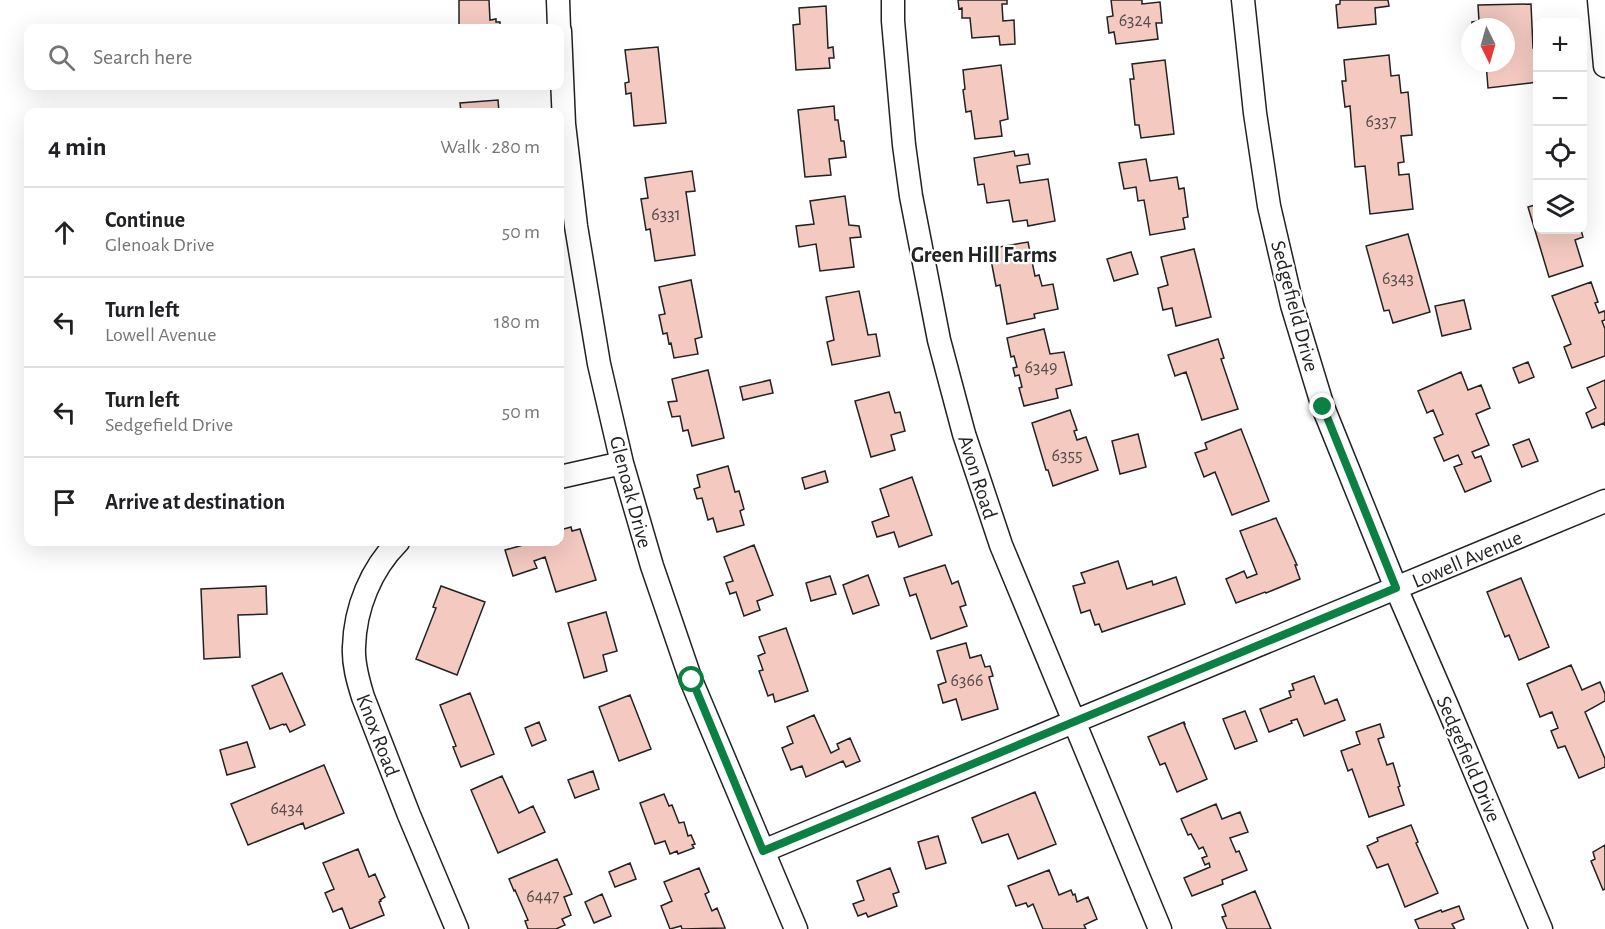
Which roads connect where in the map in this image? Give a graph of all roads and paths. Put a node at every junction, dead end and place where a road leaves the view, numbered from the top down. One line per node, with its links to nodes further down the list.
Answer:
1 (558, 0): 5 (street, Glenoak Drive)
2 (893, 0): 15 (street, Avon Road)
3 (1243, 0): 14 (street, Sedgefield Drive)
4 (1599, 0): 6 (street)
5 (559, 24)
6 (1605, 66)
7 (562, 90): 8 (street, Glenoak Drive)
8 (563, 108)
9 (564, 124): 10 (street, Glenoak Drive)
10 (622, 463): 11 (street); 16 (street, Glenoak Drive)
11 (564, 476)
12 (1605, 501): 14 (street, Lowell Avenue)
13 (394, 546): 17 (street, Knox Road)
14 (1396, 588): 15 (street, Lowell Avenue); 20 (street, Sedgefield Drive)
15 (1074, 723): 16 (street, Lowell Avenue); 19 (street, Avon Road)
16 (763, 851): 18 (street, Glenoak Drive)
17 (457, 929)
18 (796, 929)
19 (1160, 929)
20 (1541, 929)

